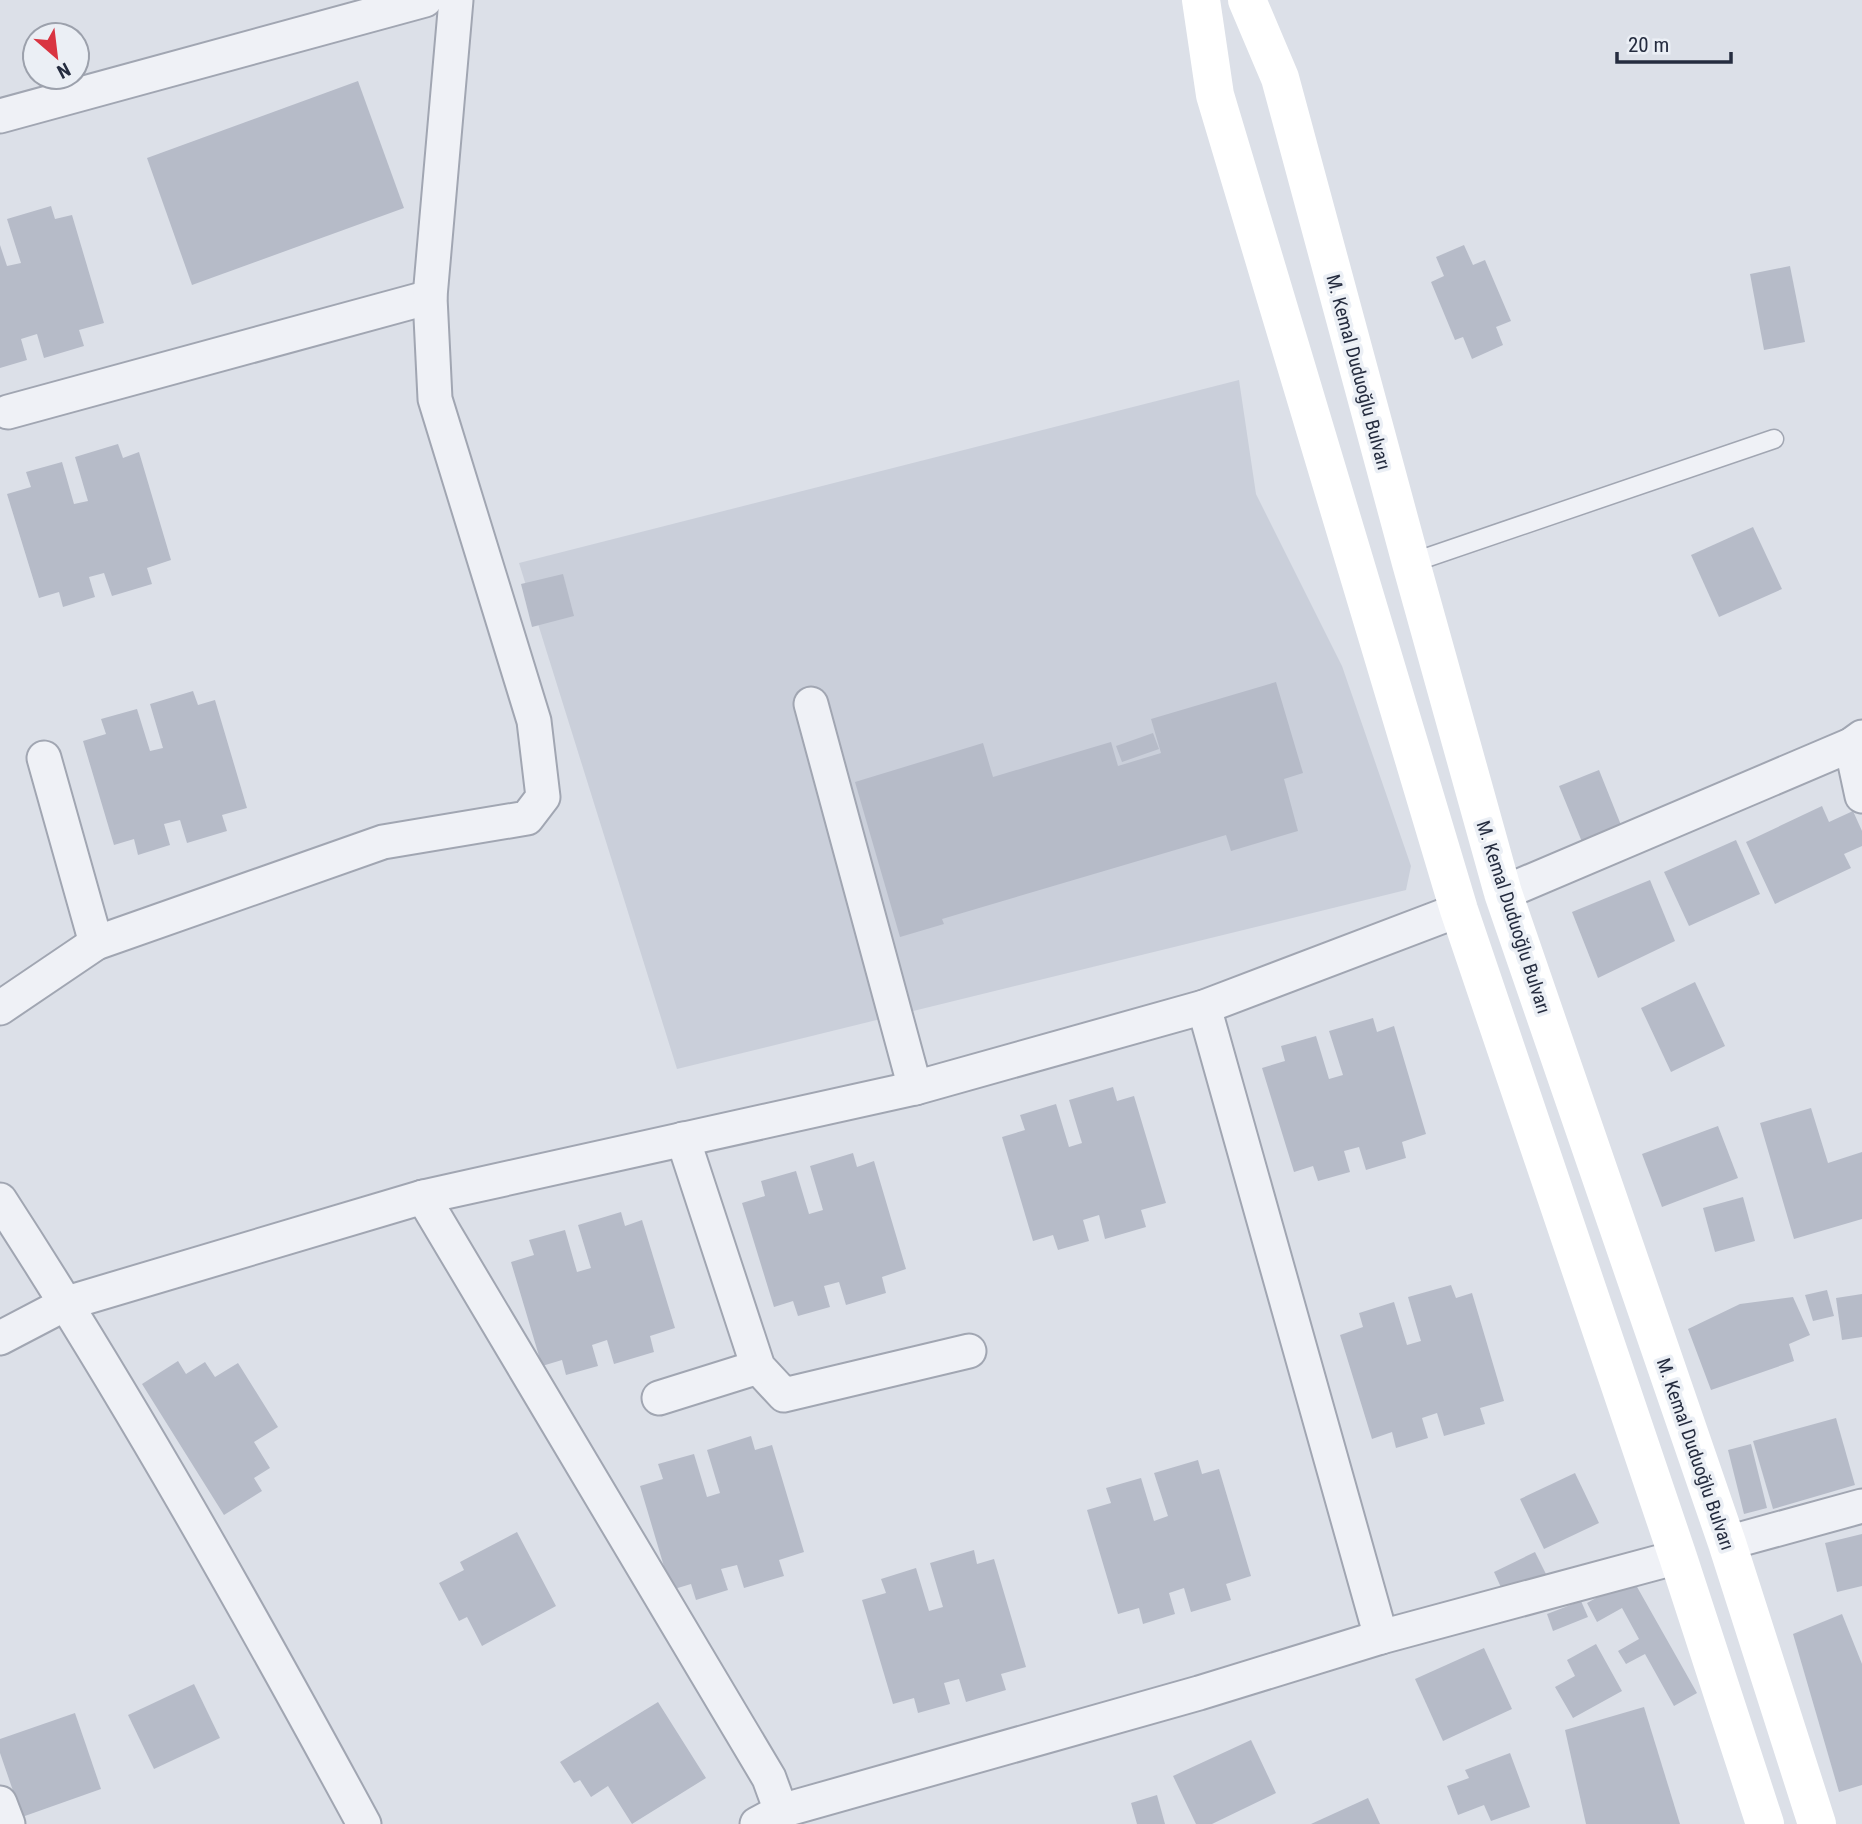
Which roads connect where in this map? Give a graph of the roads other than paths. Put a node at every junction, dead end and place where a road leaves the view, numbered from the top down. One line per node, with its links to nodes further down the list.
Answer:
1 (425, 0): 5 (street)
2 (456, 0): 6 (street)
3 (1201, 0): 15 (street)
4 (1247, 0): 9 (street, M. Kemal Duduoğlu Bulvarı)
5 (0, 116)
6 (430, 297): 7 (street); 16 (street)
7 (8, 412)
8 (1774, 439): 9 (lane)
9 (1410, 563): 14 (street, M. Kemal Duduoğlu Bulvarı)
10 (811, 704): 19 (street)
11 (1856, 741): 13 (street); 14 (street)
12 (44, 758): 16 (street)
13 (1862, 796)
14 (1503, 893): 15 (street); 29 (street, M. Kemal Duduoğlu Bulvarı)
15 (1460, 910): 17 (street); 30 (street)
16 (96, 943): 18 (street)
17 (1204, 1007): 19 (street); 31 (street)
18 (0, 1008)
19 (915, 1088): 20 (street)
20 (683, 1139): 21 (street); 26 (street)
21 (424, 1198): 23 (street); 33 (street)
22 (0, 1200): 23 (street)
23 (67, 1303): 24 (street); 35 (street)
24 (0, 1338)
25 (969, 1351): 26 (street)
26 (758, 1367): 27 (street)
27 (659, 1398)
28 (1862, 1506): 29 (street)
29 (1727, 1543): 30 (street); 37 (street, M. Kemal Duduoğlu Bulvarı)
30 (1678, 1557): 31 (street); 36 (street)
31 (1381, 1637): 33 (street)
32 (0, 1803): 34 (street)
33 (769, 1818)
34 (8, 1824)
35 (364, 1824)
36 (1765, 1824)
37 (1818, 1824)

